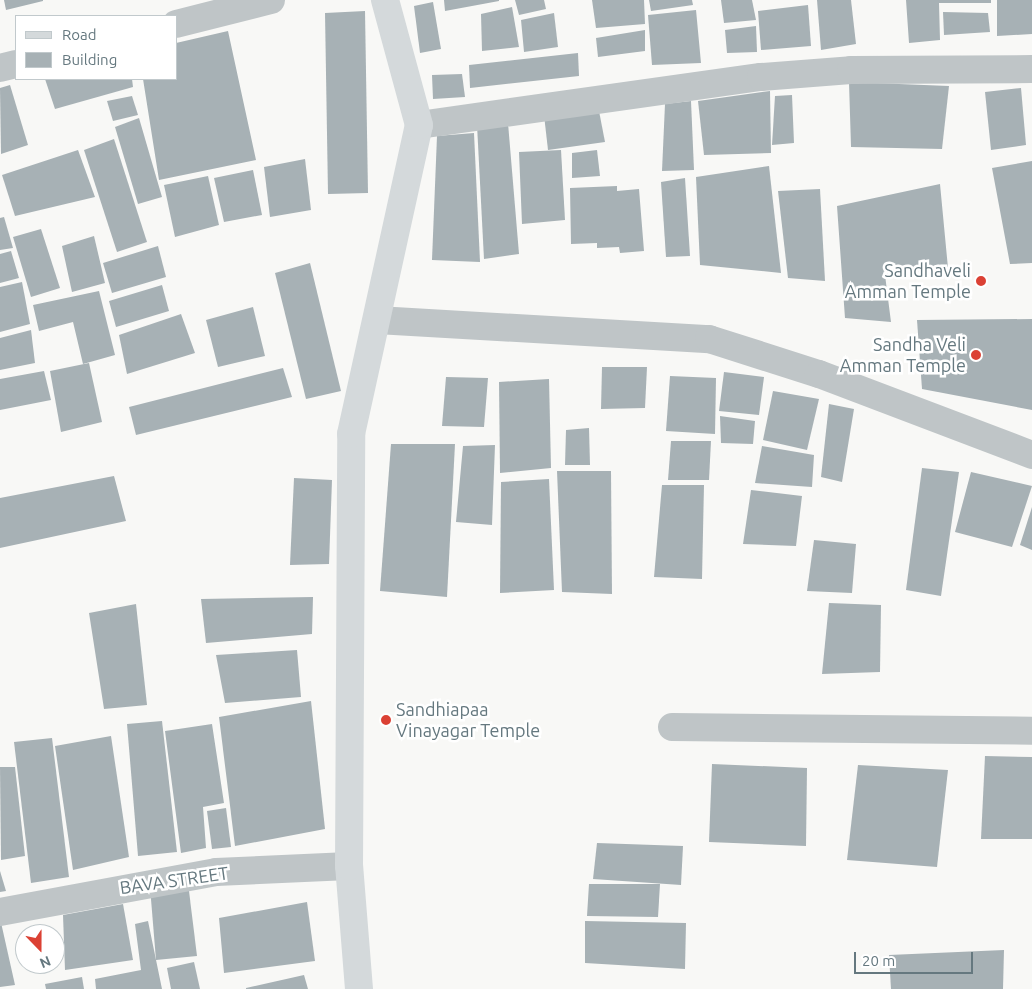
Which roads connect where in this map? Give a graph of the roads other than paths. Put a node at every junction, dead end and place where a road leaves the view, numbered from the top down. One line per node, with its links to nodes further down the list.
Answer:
1 (271, 0): 3 (street)
2 (385, 0): 7 (main road)
3 (178, 23)
4 (15, 64): 5 (street)
5 (0, 68)
6 (1032, 69): 7 (street)
7 (419, 125): 8 (main road)
8 (377, 320): 9 (street); 12 (main road)
9 (1032, 455)
10 (672, 727): 11 (street)
11 (1032, 731)
12 (349, 866): 13 (street, BAVA STREET); 14 (main road)
13 (0, 912)
14 (359, 989)

